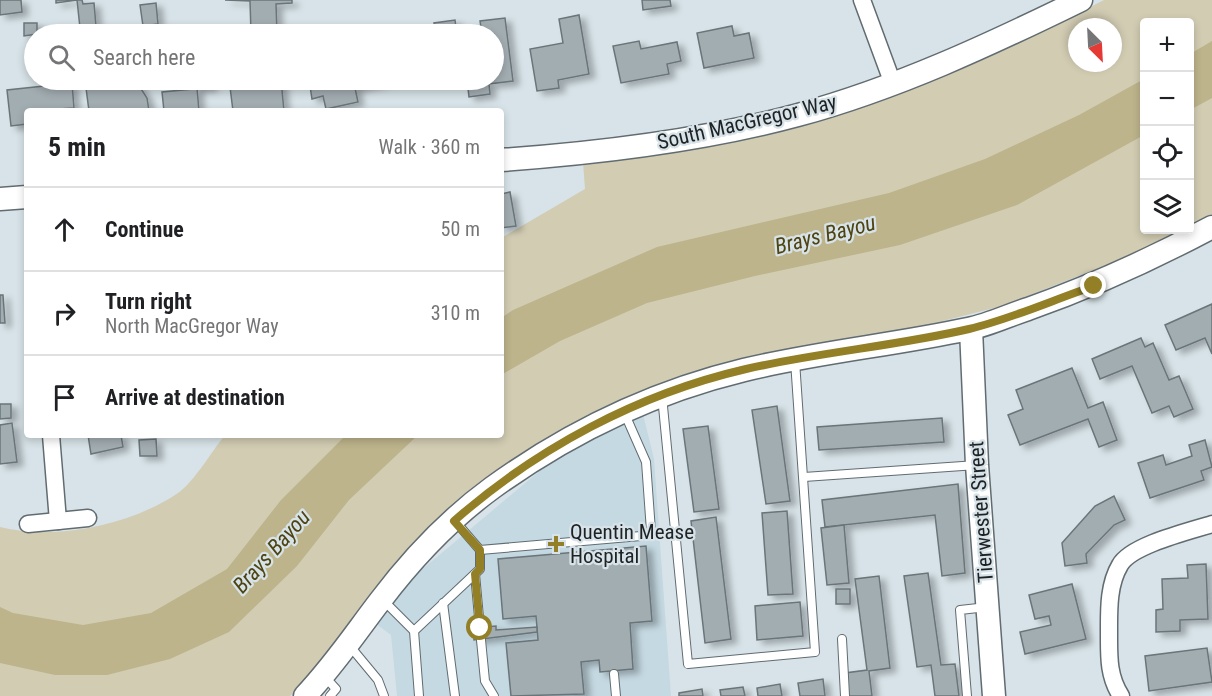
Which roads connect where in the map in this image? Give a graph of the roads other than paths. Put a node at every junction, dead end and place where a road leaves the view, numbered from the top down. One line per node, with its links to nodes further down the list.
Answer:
1 (862, 0): 3 (street)
2 (1081, 0): 3 (main road, South MacGregor Way)
3 (893, 84): 4 (main road, South MacGregor Way)
4 (504, 160)
5 (24, 197): 6 (main road)
6 (0, 199)
7 (1212, 227): 8 (main road)
8 (971, 329): 9 (main road); 13 (main road, Tierwester Street)
9 (795, 360): 10 (main road); 14 (lane)
10 (662, 396): 11 (main road); 14 (lane)
11 (623, 411): 17 (main road); 20 (lane)
12 (51, 438): 16 (street)
13 (977, 465): 14 (lane); 24 (main road, Tierwester Street)
14 (804, 477)
15 (88, 518): 16 (street)
16 (58, 521): 18 (street)
17 (454, 521): 20 (lane); 22 (main road)
18 (28, 524)
19 (1212, 524): 41 (street)
20 (480, 550): 21 (lane)
21 (475, 574): 23 (lane); 25 (lane)
22 (382, 599): 26 (lane); 29 (main road)
23 (443, 603): 26 (lane); 35 (lane)
24 (987, 606): 39 (lane); 40 (main road, Tierwester Street)
25 (480, 628)
26 (414, 631): 34 (lane)
27 (842, 639): 38 (lane)
28 (482, 640): 36 (lane)
29 (349, 645): 31 (main road); 33 (lane)
30 (614, 674): 37 (lane)
31 (327, 686): 32 (main road)
32 (305, 696)
33 (384, 696)
34 (419, 696)
35 (455, 696)
36 (494, 696)
37 (616, 696)
38 (845, 696)
39 (967, 696)
40 (994, 696)
41 (1121, 696)

